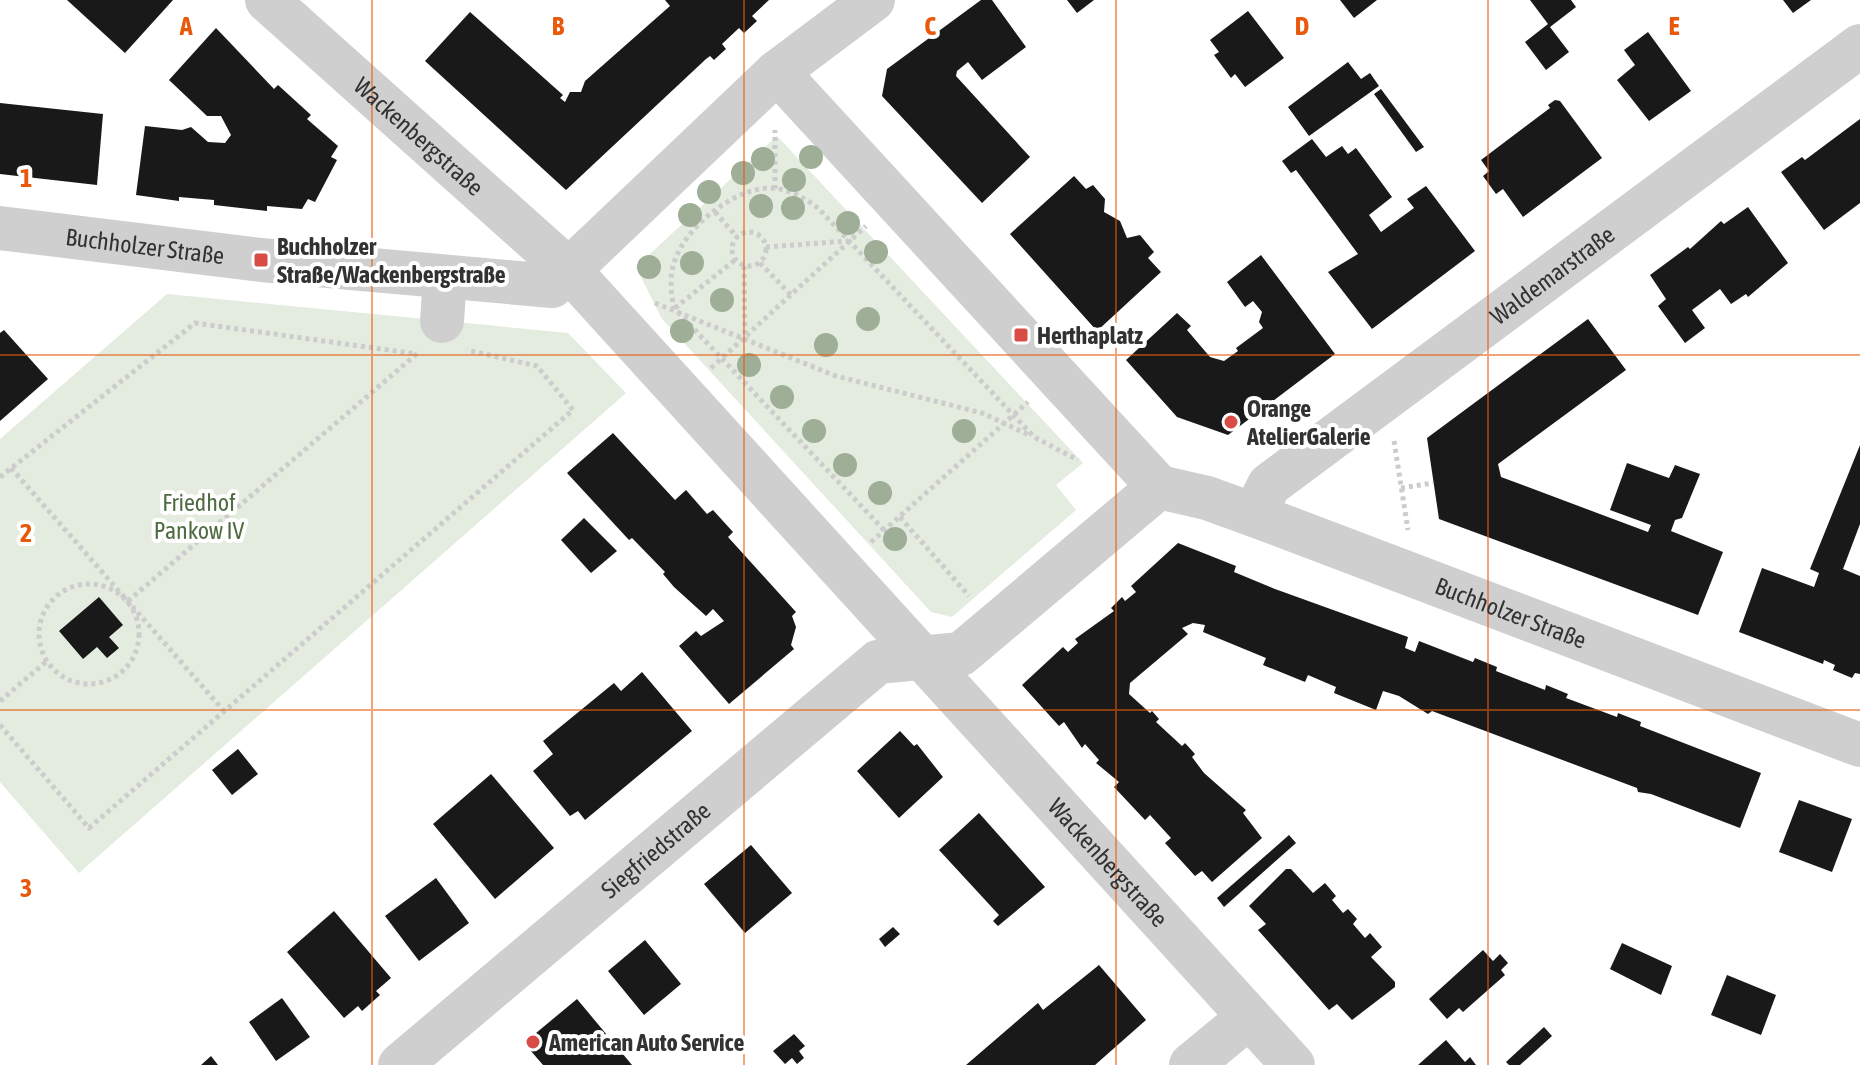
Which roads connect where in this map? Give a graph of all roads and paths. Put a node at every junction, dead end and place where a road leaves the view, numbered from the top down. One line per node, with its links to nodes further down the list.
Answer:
1 (267, 0): 16 (street, Wackenbergstraße)
2 (873, 0): 4 (street)
3 (1860, 46): 35 (street, Waldemarstraße)
4 (777, 72): 16 (street); 33 (street)
5 (775, 123): 6 (path)
6 (775, 189): 7 (path); 11 (path)
7 (715, 212): 10 (path); 19 (path)
8 (869, 223): 11 (path)
9 (0, 228): 17 (street, Buchholzer Straße)
10 (737, 237): 12 (path); 13 (path)
11 (849, 241): 12 (path); 18 (path); 25 (path)
12 (766, 247): 14 (path)
13 (735, 260): 15 (path); 19 (path)
14 (760, 263): 15 (path); 18 (path)
15 (744, 266): 21 (path)
16 (571, 272): 17 (street, Buchholzer Straße); 42 (street)
17 (445, 278): 20 (street)
18 (791, 295): 21 (path)
19 (674, 308): 21 (path); 22 (path)
20 (450, 335): 45 (path)
21 (745, 338): 22 (path); 26 (path)
22 (723, 357): 23 (path); 37 (path)
23 (704, 374)
24 (1034, 397): 25 (path)
25 (1013, 415): 26 (path); 28 (path)
26 (1002, 422): 28 (path); 36 (path)
27 (1394, 436): 34 (path)
28 (1034, 437): 29 (path)
29 (1088, 464)
30 (11, 468): 31 (path); 40 (path); 40 (path)
31 (0, 477)
32 (1433, 483): 34 (path)
33 (1159, 487): 35 (street, Buchholzer Straße); 42 (street)
34 (1401, 488): 38 (path)
35 (1254, 515): 47 (street, Buchholzer Straße)
36 (900, 517): 37 (path); 41 (path)
37 (884, 530): 39 (path)
38 (1409, 538)
39 (864, 547)
40 (128, 601): 43 (path); 43 (path); 45 (path)
41 (977, 606)
42 (921, 660): 48 (street, Wackenbergstraße); 49 (street, Siegfriedstraße)
43 (47, 661): 44 (path)
44 (0, 701)
45 (224, 711): 46 (path)
46 (0, 725)
47 (1860, 745)
48 (1249, 1017): 50 (street); 51 (street, Wackenbergstraße)
49 (400, 1065)
50 (1191, 1065)
51 (1293, 1065)

